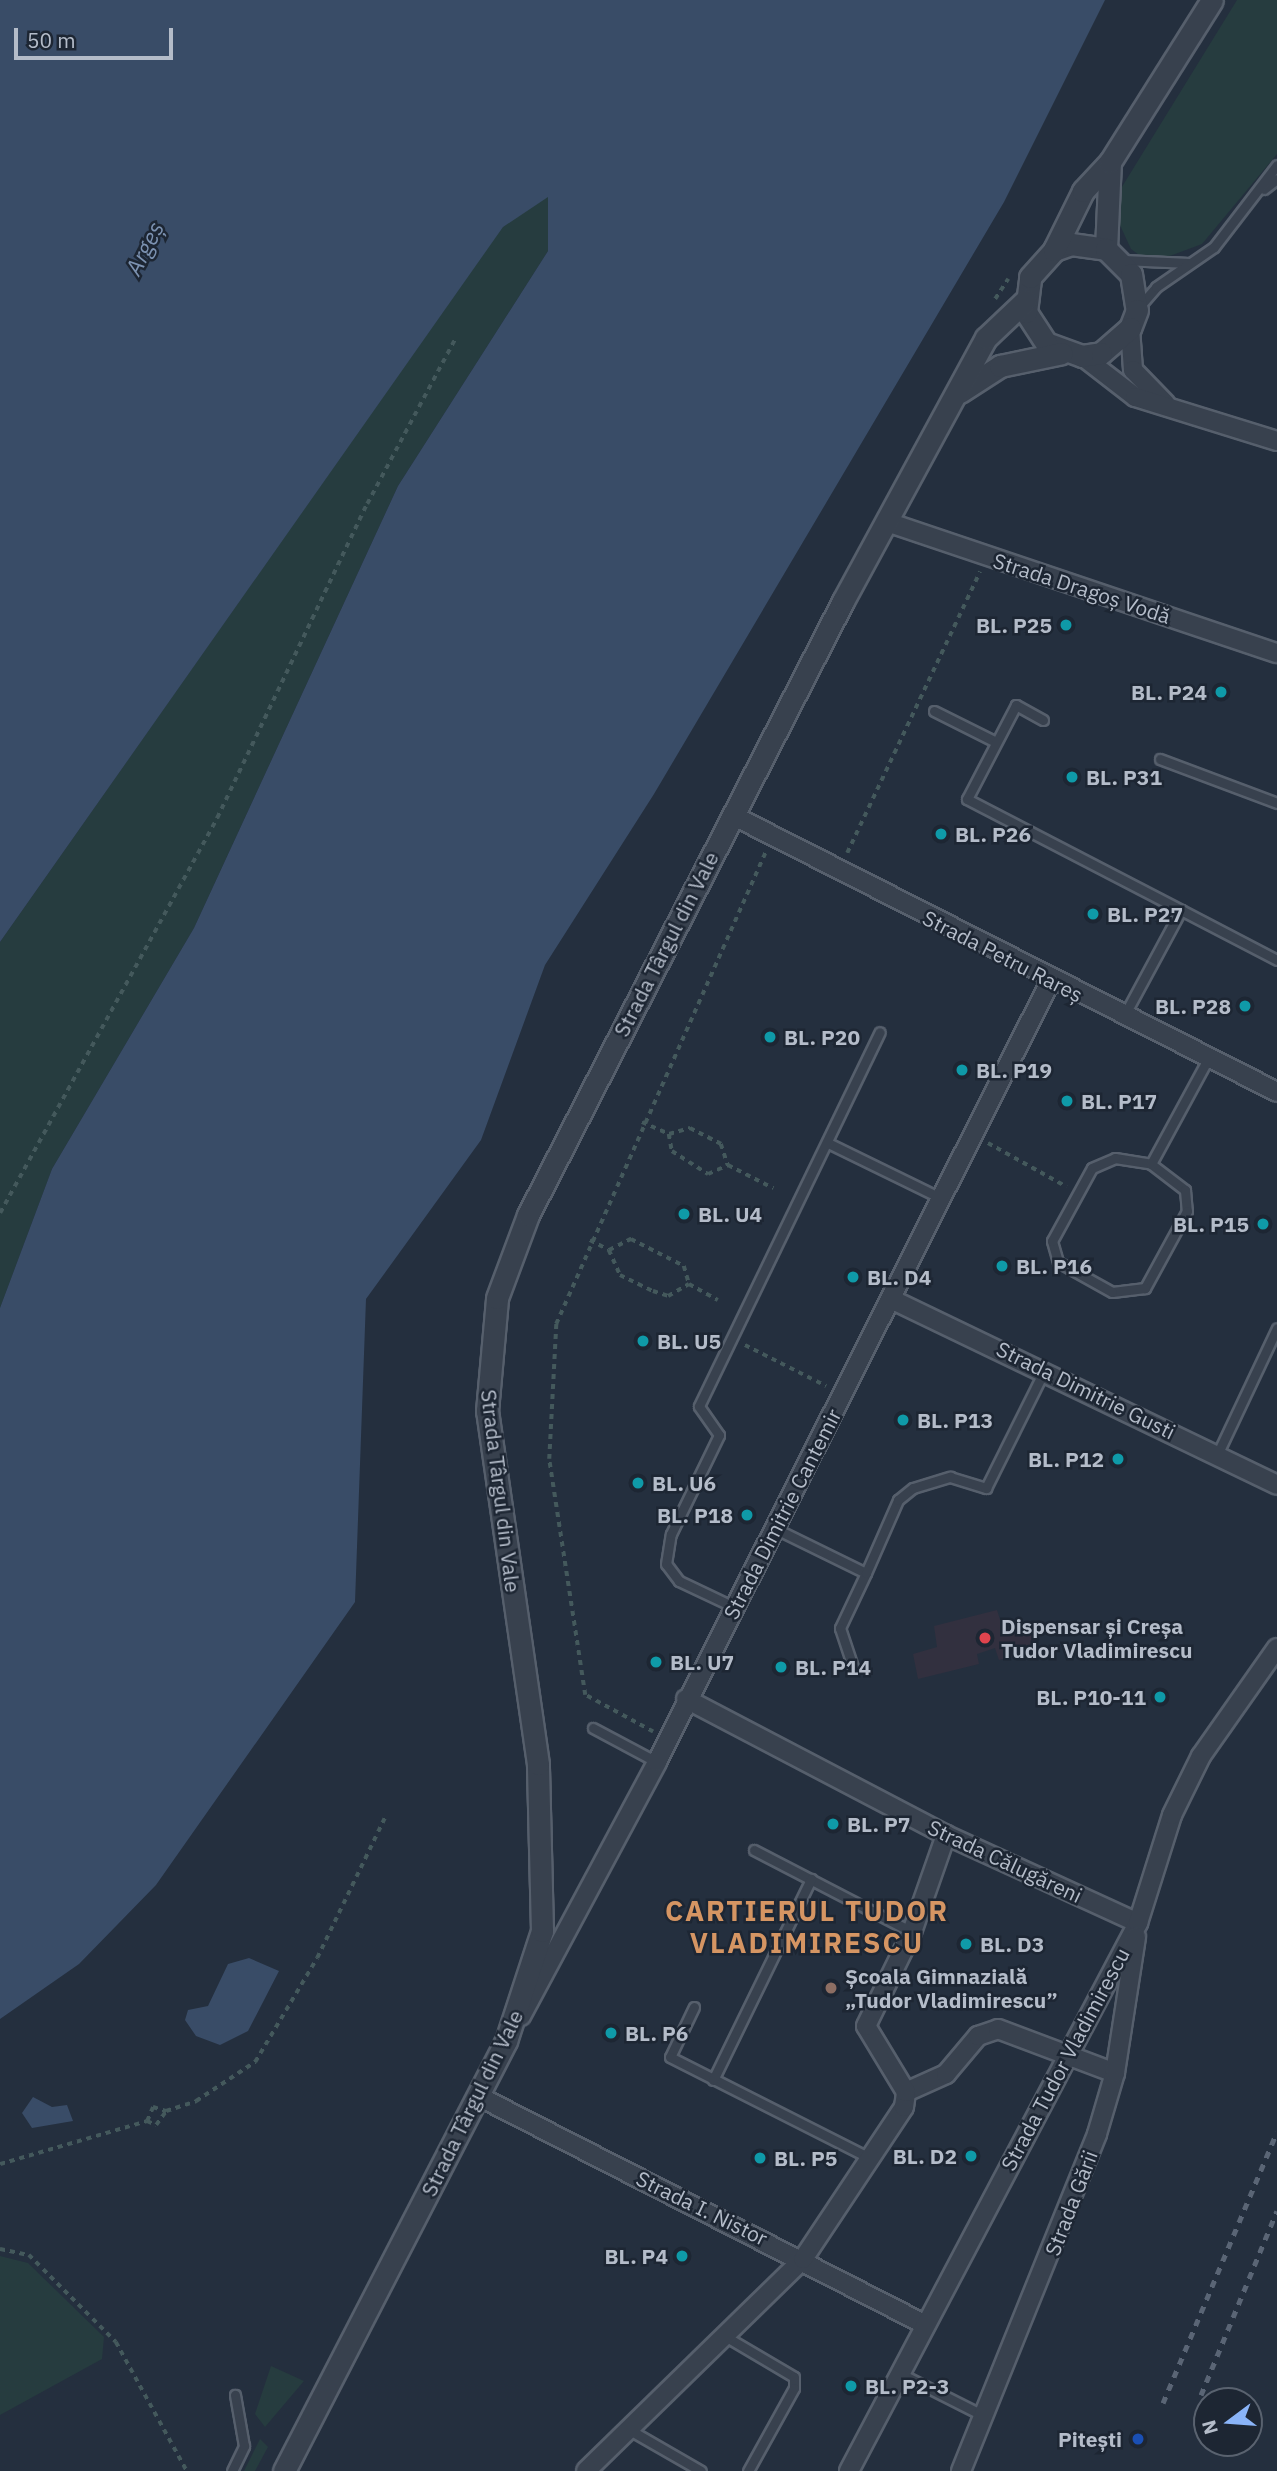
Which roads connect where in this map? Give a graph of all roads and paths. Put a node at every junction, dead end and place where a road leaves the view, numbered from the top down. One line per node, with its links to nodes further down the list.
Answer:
1 (1212, 0): 2 (street, Strada Târgul din Vale)
2 (1110, 162): 6 (street, Strada Târgul din Vale); 7 (street, Strada Târgul din Vale)
3 (1277, 165): 5 (lane)
4 (1277, 180): 5 (lane)
5 (1260, 192): 8 (lane)
6 (1054, 250): 7 (street); 10 (street, Strada Târgul din Vale)
7 (1113, 254): 8 (lane); 12 (street)
8 (1191, 263): 12 (lane)
9 (1015, 269): 11 (path)
10 (1026, 300): 14 (street); 15 (street, Strada Târgul din Vale)
11 (992, 304)
12 (1133, 319): 14 (street, Strada Târgul din Vale); 16 (street)
13 (456, 337): 45 (path)
14 (1072, 354): 15 (street, Strada Târgul din Vale); 16 (street)
15 (958, 393): 18 (street, Strada Târgul din Vale)
16 (1167, 404): 17 (street)
17 (1277, 441)
18 (887, 522): 19 (street, Strada Dragoș Vodă); 26 (street, Strada Târgul din Vale)
19 (988, 556): 20 (street, Strada Dragoș Vodă); 28 (path)
20 (1277, 653)
21 (934, 711): 23 (lane)
22 (1043, 720): 23 (lane)
23 (996, 742): 29 (lane)
24 (1160, 760): 25 (lane)
25 (1277, 803)
26 (732, 815): 27 (street, Strada Petru Rareș); 73 (street, Strada Târgul din Vale)
27 (773, 836): 28 (street, Strada Petru Rareș); 36 (path)
28 (838, 871): 31 (street, Strada Petru Rareș)
29 (1181, 910): 30 (lane); 32 (lane)
30 (1277, 960)
31 (1050, 982): 32 (street, Strada Petru Rareș); 38 (street, Strada Dimitrie Cantemir)
32 (1123, 1017): 34 (street, Strada Petru Rareș)
33 (880, 1032): 39 (lane)
34 (1209, 1059): 35 (street, Strada Petru Rareș); 40 (lane)
35 (1277, 1092)
36 (642, 1122): 37 (path); 46 (path)
37 (669, 1134): 41 (path); 41 (path)
38 (974, 1135): 43 (path); 44 (street, Strada Dimitrie Cantemir)
39 (828, 1143): 44 (lane); 52 (lane)
40 (1151, 1164): 43 (lane); 43 (lane)
41 (728, 1166): 42 (path)
42 (773, 1188)
43 (1077, 1192)
44 (941, 1198): 50 (street, Strada Dimitrie Cantemir)
45 (0, 1213)
46 (590, 1240): 47 (path); 64 (path)
47 (609, 1251): 48 (path); 48 (path)
48 (689, 1284): 49 (path)
49 (718, 1300)
50 (893, 1300): 53 (street, Strada Dimitrie Gusti); 54 (street, Strada Dimitrie Cantemir)
51 (1277, 1328): 55 (lane)
52 (732, 1338): 54 (path); 59 (lane)
53 (1045, 1369): 55 (street, Strada Dimitrie Gusti); 58 (lane)
54 (843, 1395): 57 (street, Strada Dimitrie Cantemir)
55 (1217, 1455): 56 (street, Strada Dimitrie Gusti)
56 (1277, 1485)
57 (776, 1529): 58 (lane); 59 (street, Strada Dimitrie Cantemir)
58 (866, 1573): 61 (lane)
59 (734, 1607): 62 (street, Strada Dimitrie Cantemir)
60 (1277, 1648): 70 (street, Strada Tudor Vladimirescu)
61 (854, 1670)
62 (686, 1699): 64 (street, Strada Dimitrie Cantemir); 67 (street, Strada Călugăreni)
63 (593, 1728): 65 (lane)
64 (667, 1740): 65 (street, Strada Dimitrie Cantemir)
65 (657, 1762): 73 (street, Strada Dimitrie Cantemir)
66 (386, 1815): 79 (path)
67 (946, 1835): 70 (street, Strada Călugăreni); 71 (street)
68 (754, 1850): 69 (lane)
69 (811, 1879): 71 (lane); 76 (lane)
70 (1138, 1923): 74 (street, Strada Tudor Vladimirescu); 75 (street, Strada Gării)
71 (912, 1932): 77 (street)
72 (694, 2007): 76 (lane)
73 (506, 2041): 78 (street, Strada Târgul din Vale)
74 (1068, 2053): 75 (street); 77 (street); 85 (street, Strada Tudor Vladimirescu)
75 (1115, 2073): 89 (street, Strada Gării)
76 (713, 2080): 81 (lane)
77 (906, 2092): 81 (street)
78 (478, 2096): 84 (street, Strada I. Nistor); 93 (street, Strada Târgul din Vale)
79 (166, 2111): 80 (path); 80 (path)
80 (147, 2121): 82 (path)
81 (873, 2160): 84 (street)
82 (0, 2164)
83 (0, 2249): 91 (path)
84 (803, 2259): 85 (street, Strada I. Nistor); 86 (street)
85 (923, 2324): 87 (street, Strada Tudor Vladimirescu)
86 (723, 2335): 90 (street); 96 (lane)
87 (899, 2373): 89 (lane); 97 (street, Strada Tudor Vladimirescu)
88 (235, 2395): 92 (lane)
89 (984, 2416): 98 (street, Strada Gării)
90 (628, 2429): 94 (street); 95 (lane)
91 (187, 2471)
92 (232, 2471)
93 (285, 2471)
94 (586, 2471)
95 (701, 2471)
96 (748, 2471)
97 (849, 2471)
98 (961, 2471)

